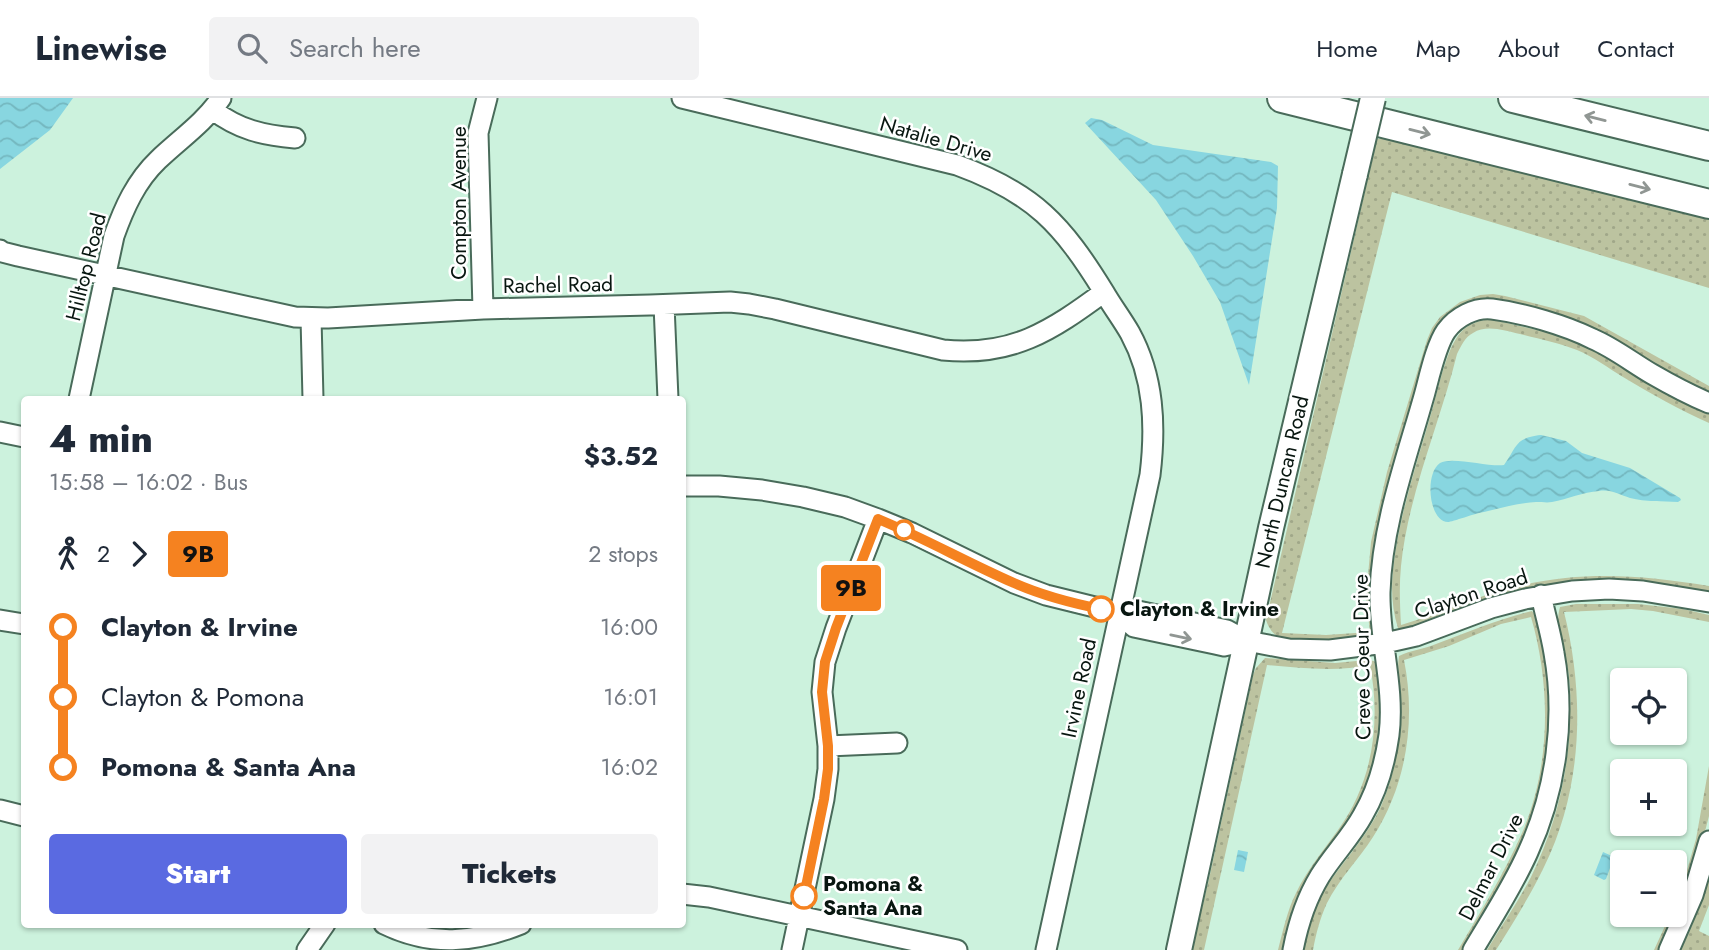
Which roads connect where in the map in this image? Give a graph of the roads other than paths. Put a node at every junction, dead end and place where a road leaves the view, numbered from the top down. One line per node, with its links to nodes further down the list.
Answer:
1 (487, 98): 14 (street, Compton Avenue)
2 (682, 98): 12 (street, Natalie Drive)
3 (1282, 98): 9 (highway, one-way to 9)
4 (1373, 98): 30 (main road, North Duncan Road, bridge)
5 (1513, 98): 8 (highway, one-way to 5)
6 (217, 104): 7 (street); 11 (street, Hilltop Road)
7 (295, 138)
8 (1709, 146)
9 (1709, 204)
10 (0, 250): 11 (street, Rachel Road)
11 (105, 275): 15 (street, Rachel Road); 17 (street, Hilltop Road)
12 (1104, 292): 13 (street, Rachel Road); 16 (street, Natalie Drive)
13 (664, 305): 14 (street, Rachel Road); 19 (street)
14 (482, 309): 15 (street, Rachel Road)
15 (311, 318): 18 (street)
16 (1139, 352): 27 (street, Irvine Road)
17 (80, 396)
18 (313, 396)
19 (668, 396)
20 (1709, 403): 31 (street, Creve Coeur Drive)
21 (0, 432): 22 (street)
22 (21, 437)
23 (686, 486): 24 (street, Clayton Road)
24 (878, 519): 27 (street, Clayton Road); 33 (street)
25 (1541, 595): 26 (street, Clayton Road); 31 (street, Clayton Road); 48 (street, Delmar Drive)
26 (1709, 602)
27 (1119, 614): 30 (street, Clayton Road); 45 (street, Irvine Road)
28 (0, 620): 29 (street)
29 (21, 624)
30 (1247, 641): 31 (street, Clayton Road); 46 (main road, North Duncan Road)
31 (1385, 643): 47 (street, Creve Coeur Drive)
32 (897, 743): 33 (street)
33 (828, 746): 38 (street)
34 (0, 810): 35 (street)
35 (21, 815)
36 (1709, 841): 49 (street)
37 (686, 894): 38 (street)
38 (799, 916): 43 (street); 44 (street)
39 (322, 928): 42 (street)
40 (393, 928): 41 (street)
41 (511, 928)
42 (307, 950)
43 (792, 950)
44 (957, 950)
45 (1046, 950)
46 (1179, 950)
47 (1293, 950)
48 (1473, 950)
49 (1669, 950)

